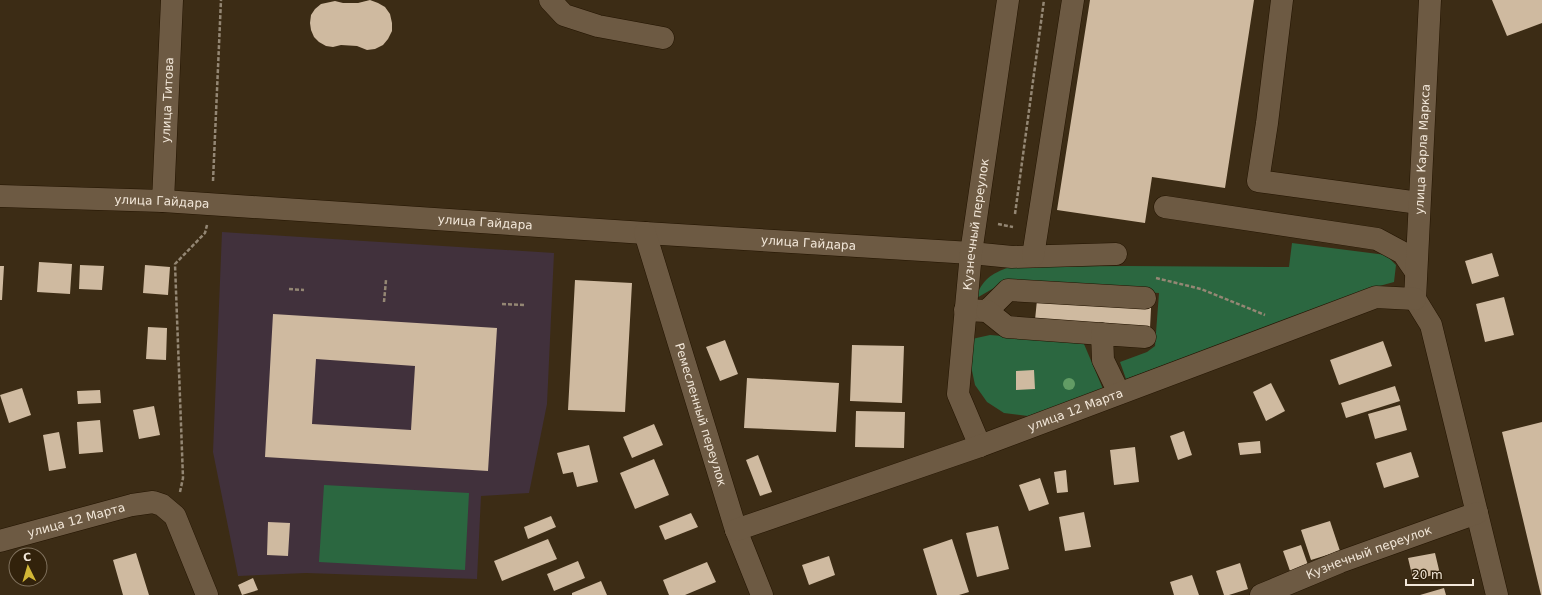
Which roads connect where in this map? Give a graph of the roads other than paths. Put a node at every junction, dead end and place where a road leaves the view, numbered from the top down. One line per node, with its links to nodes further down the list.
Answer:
1 (172, 0): 9 (street, улица Титова)
2 (550, 0): 7 (street)
3 (1008, 0): 13 (street, Кузнечный переулок)
4 (1073, 0): 15 (street)
5 (1282, 0): 10 (street)
6 (1430, 0): 10 (street, улица Карла Маркса)
7 (663, 38)
8 (0, 196): 9 (street, улица Гайдара)
9 (163, 201): 12 (street, улица Гайдара)
10 (1419, 203): 16 (street, улица Карла Маркса)
11 (1165, 207): 16 (street)
12 (645, 233): 13 (street, улица Гайдара); 26 (street, Ремесленный переулок)
13 (970, 253): 15 (street, улица Гайдара); 19 (street, Кузнечный переулок)
14 (1116, 254): 15 (street, улица Гайдара)
15 (1022, 257)
16 (1416, 272): 18 (street, улица Карла Маркса)
17 (1146, 298): 20 (street)
18 (1415, 299): 23 (street, улица 12 Марта); 25 (street)
19 (965, 310): 20 (street); 24 (street, Кузнечный переулок)
20 (987, 311): 21 (street)
21 (1102, 334): 22 (street); 23 (street)
22 (1145, 337)
23 (1119, 393): 24 (street, улица 12 Марта)
24 (980, 446): 26 (street, улица 12 Марта)
25 (1477, 513): 30 (street, Кузнечный переулок); 31 (street)
26 (736, 530): 29 (street, Ремесленный переулок)
27 (0, 541): 28 (street, улица 12 Марта)
28 (207, 595)
29 (762, 595)
30 (1261, 595)
31 (1496, 595)

